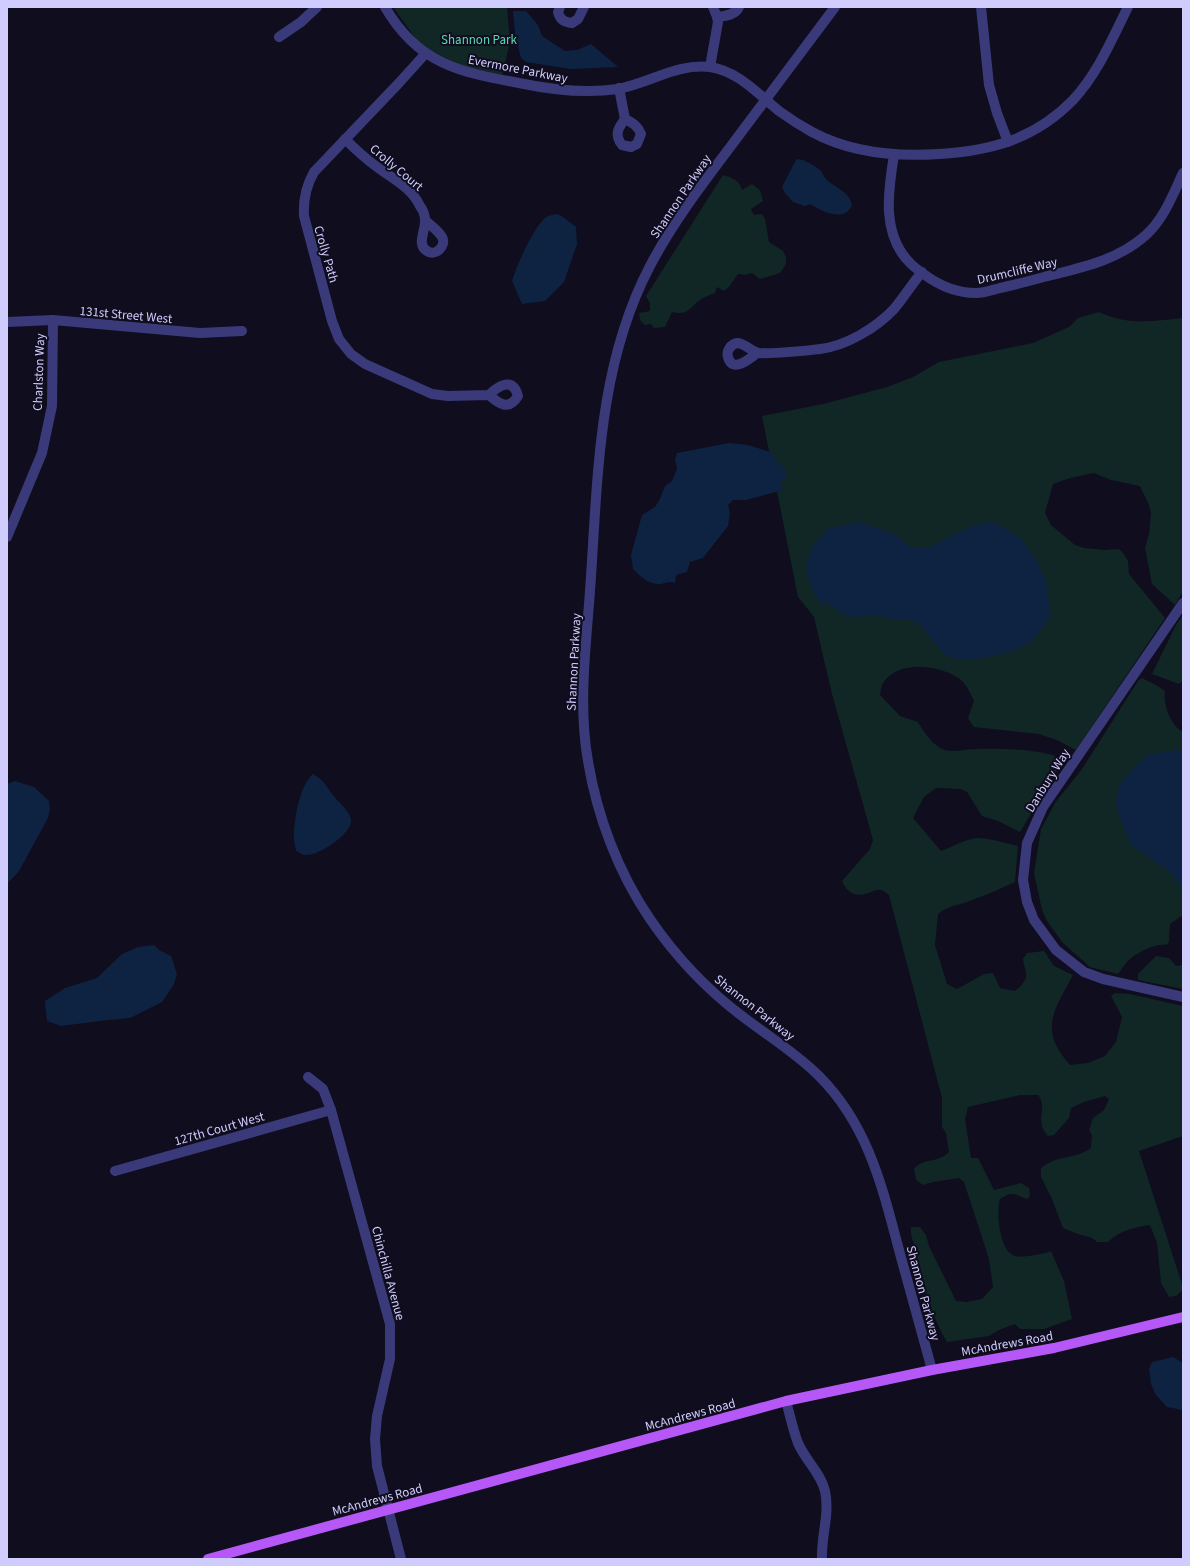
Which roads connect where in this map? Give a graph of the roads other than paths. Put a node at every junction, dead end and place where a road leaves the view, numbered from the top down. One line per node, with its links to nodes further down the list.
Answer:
1 (317, 7): 11 (street)
2 (385, 7): 12 (street, Evermore Parkway)
3 (560, 7): 4 (street)
4 (584, 7)
5 (713, 7): 10 (street)
6 (739, 7): 10 (street)
7 (835, 7): 15 (street, Shannon Parkway)
8 (981, 7): 18 (street)
9 (1128, 7): 18 (street, Evermore Parkway)
10 (717, 17): 13 (street)
11 (279, 37)
12 (426, 53): 14 (street, Evermore Parkway); 17 (street, Crolly Path)
13 (710, 67): 14 (street, Evermore Parkway); 15 (street, Evermore Parkway)
14 (619, 88): 16 (street)
15 (766, 99): 19 (street, Evermore Parkway); 35 (street, Shannon Parkway)
16 (625, 119)
17 (345, 139): 21 (street, Crolly Court); 27 (street, Crolly Path)
18 (1008, 142): 19 (street, Evermore Parkway)
19 (894, 155): 22 (street, Drumcliffe Way)
20 (1183, 173): 22 (street, Drumcliffe Way)
21 (425, 220)
22 (922, 272): 26 (street)
23 (53, 320): 24 (street, 131st Street West); 25 (street, 131st Street West); 28 (street, Charlston Way)
24 (7, 322)
25 (242, 331)
26 (757, 353)
27 (489, 395)
28 (7, 537)
29 (1183, 603): 30 (street, Danbury Way)
30 (1183, 997)
31 (308, 1077): 32 (street, Chinchilla Avenue)
32 (331, 1110): 33 (street, 127th Court West); 37 (street, Chinchilla Avenue)
33 (115, 1171)
34 (1183, 1317): 35 (main road, McAndrews Road)
35 (932, 1370): 36 (main road, McAndrews Road)
36 (786, 1401): 37 (main road, McAndrews Road); 40 (street)
37 (389, 1509): 38 (main road, McAndrews Road); 39 (street, Chinchilla Avenue)
38 (208, 1559)
39 (401, 1559)
40 (822, 1559)

